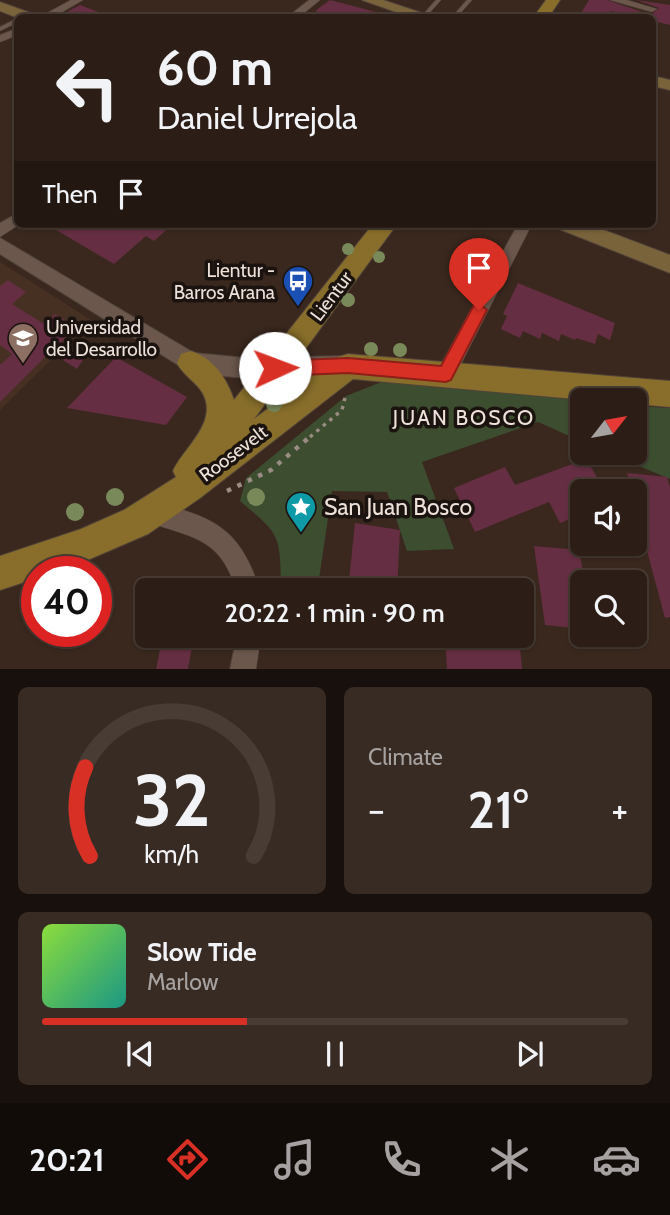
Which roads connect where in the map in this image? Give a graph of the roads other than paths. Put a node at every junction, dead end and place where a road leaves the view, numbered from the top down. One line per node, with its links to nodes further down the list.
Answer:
1 (78, 0): 10 (street)
2 (315, 0): 11 (street)
3 (369, 0): 12 (main road)
4 (439, 0): 13 (lane)
5 (470, 0): 14 (lane)
6 (615, 0): 8 (street)
7 (0, 6): 9 (main road)
8 (652, 9)
9 (21, 14)
10 (51, 14)
11 (296, 14)
12 (415, 14)
13 (427, 14)
14 (457, 14)
15 (14, 28): 16 (street)
16 (0, 39)
17 (383, 228): 24 (main road, Lientur)
18 (522, 228): 25 (street)
19 (576, 228): 21 (main road)
20 (0, 245): 22 (street)
21 (670, 264)
22 (191, 363): 24 (street); 27 (main road)
23 (348, 366): 24 (street); 25 (main road); 28 (main road, Roosevelt)
24 (275, 368): 27 (main road, Roosevelt)
25 (446, 374): 26 (main road)
26 (670, 394)
27 (201, 458): 28 (main road, Roosevelt)
28 (151, 512): 29 (main road, Roosevelt); 30 (street)
29 (0, 573)
30 (244, 578)
31 (247, 648): 32 (street)
32 (243, 669)

